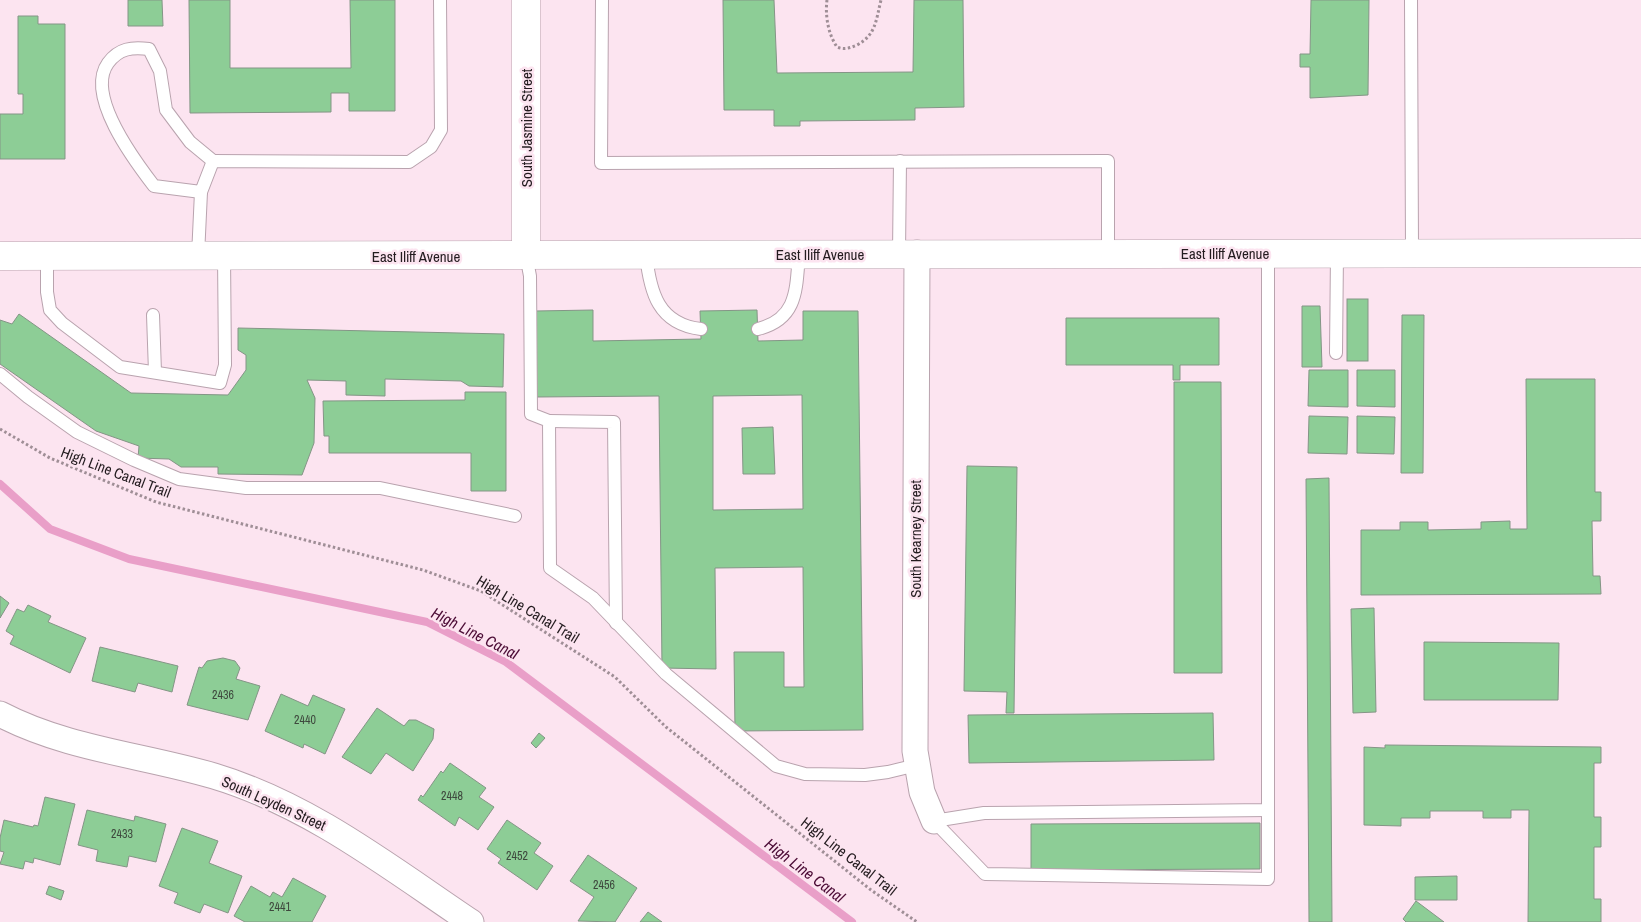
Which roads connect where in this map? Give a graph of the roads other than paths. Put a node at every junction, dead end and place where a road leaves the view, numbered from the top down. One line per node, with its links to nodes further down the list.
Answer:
1 (440, 0): 5 (lane)
2 (526, 0): 15 (street, South Jasmine Street)
3 (602, 0): 6 (lane)
4 (1411, 0): 13 (lane)
5 (213, 162): 7 (lane); 7 (lane)
6 (900, 162): 9 (lane); 10 (lane)
7 (201, 192): 19 (lane)
8 (1641, 252): 13 (street, East Iliff Avenue)
9 (908, 253): 10 (street, East Iliff Avenue); 14 (street, East Iliff Avenue); 30 (street, South Kearney Street)
10 (1108, 253): 11 (street, East Iliff Avenue)
11 (1268, 253): 12 (street, East Iliff Avenue); 31 (lane)
12 (1337, 253): 13 (street, East Iliff Avenue); 23 (lane)
13 (1412, 253)
14 (799, 254): 16 (street, East Iliff Avenue); 22 (lane)
15 (526, 255): 16 (street, East Iliff Avenue); 19 (street, East Iliff Avenue); 26 (lane)
16 (646, 255): 21 (lane)
17 (0, 256): 18 (street, East Iliff Avenue)
18 (47, 256): 19 (street, East Iliff Avenue); 24 (lane)
19 (211, 256): 24 (lane)
20 (153, 316): 24 (lane)
21 (701, 329)
22 (758, 329)
23 (1336, 353)
24 (154, 372)
25 (0, 374): 27 (lane)
26 (549, 421): 28 (lane); 28 (lane)
27 (514, 516)
28 (616, 623): 30 (lane)
29 (0, 714): 33 (street, South Leyden Street)
30 (917, 765): 32 (street, South Kearney Street)
31 (1268, 810): 32 (lane); 32 (lane)
32 (934, 821)
33 (470, 922)

